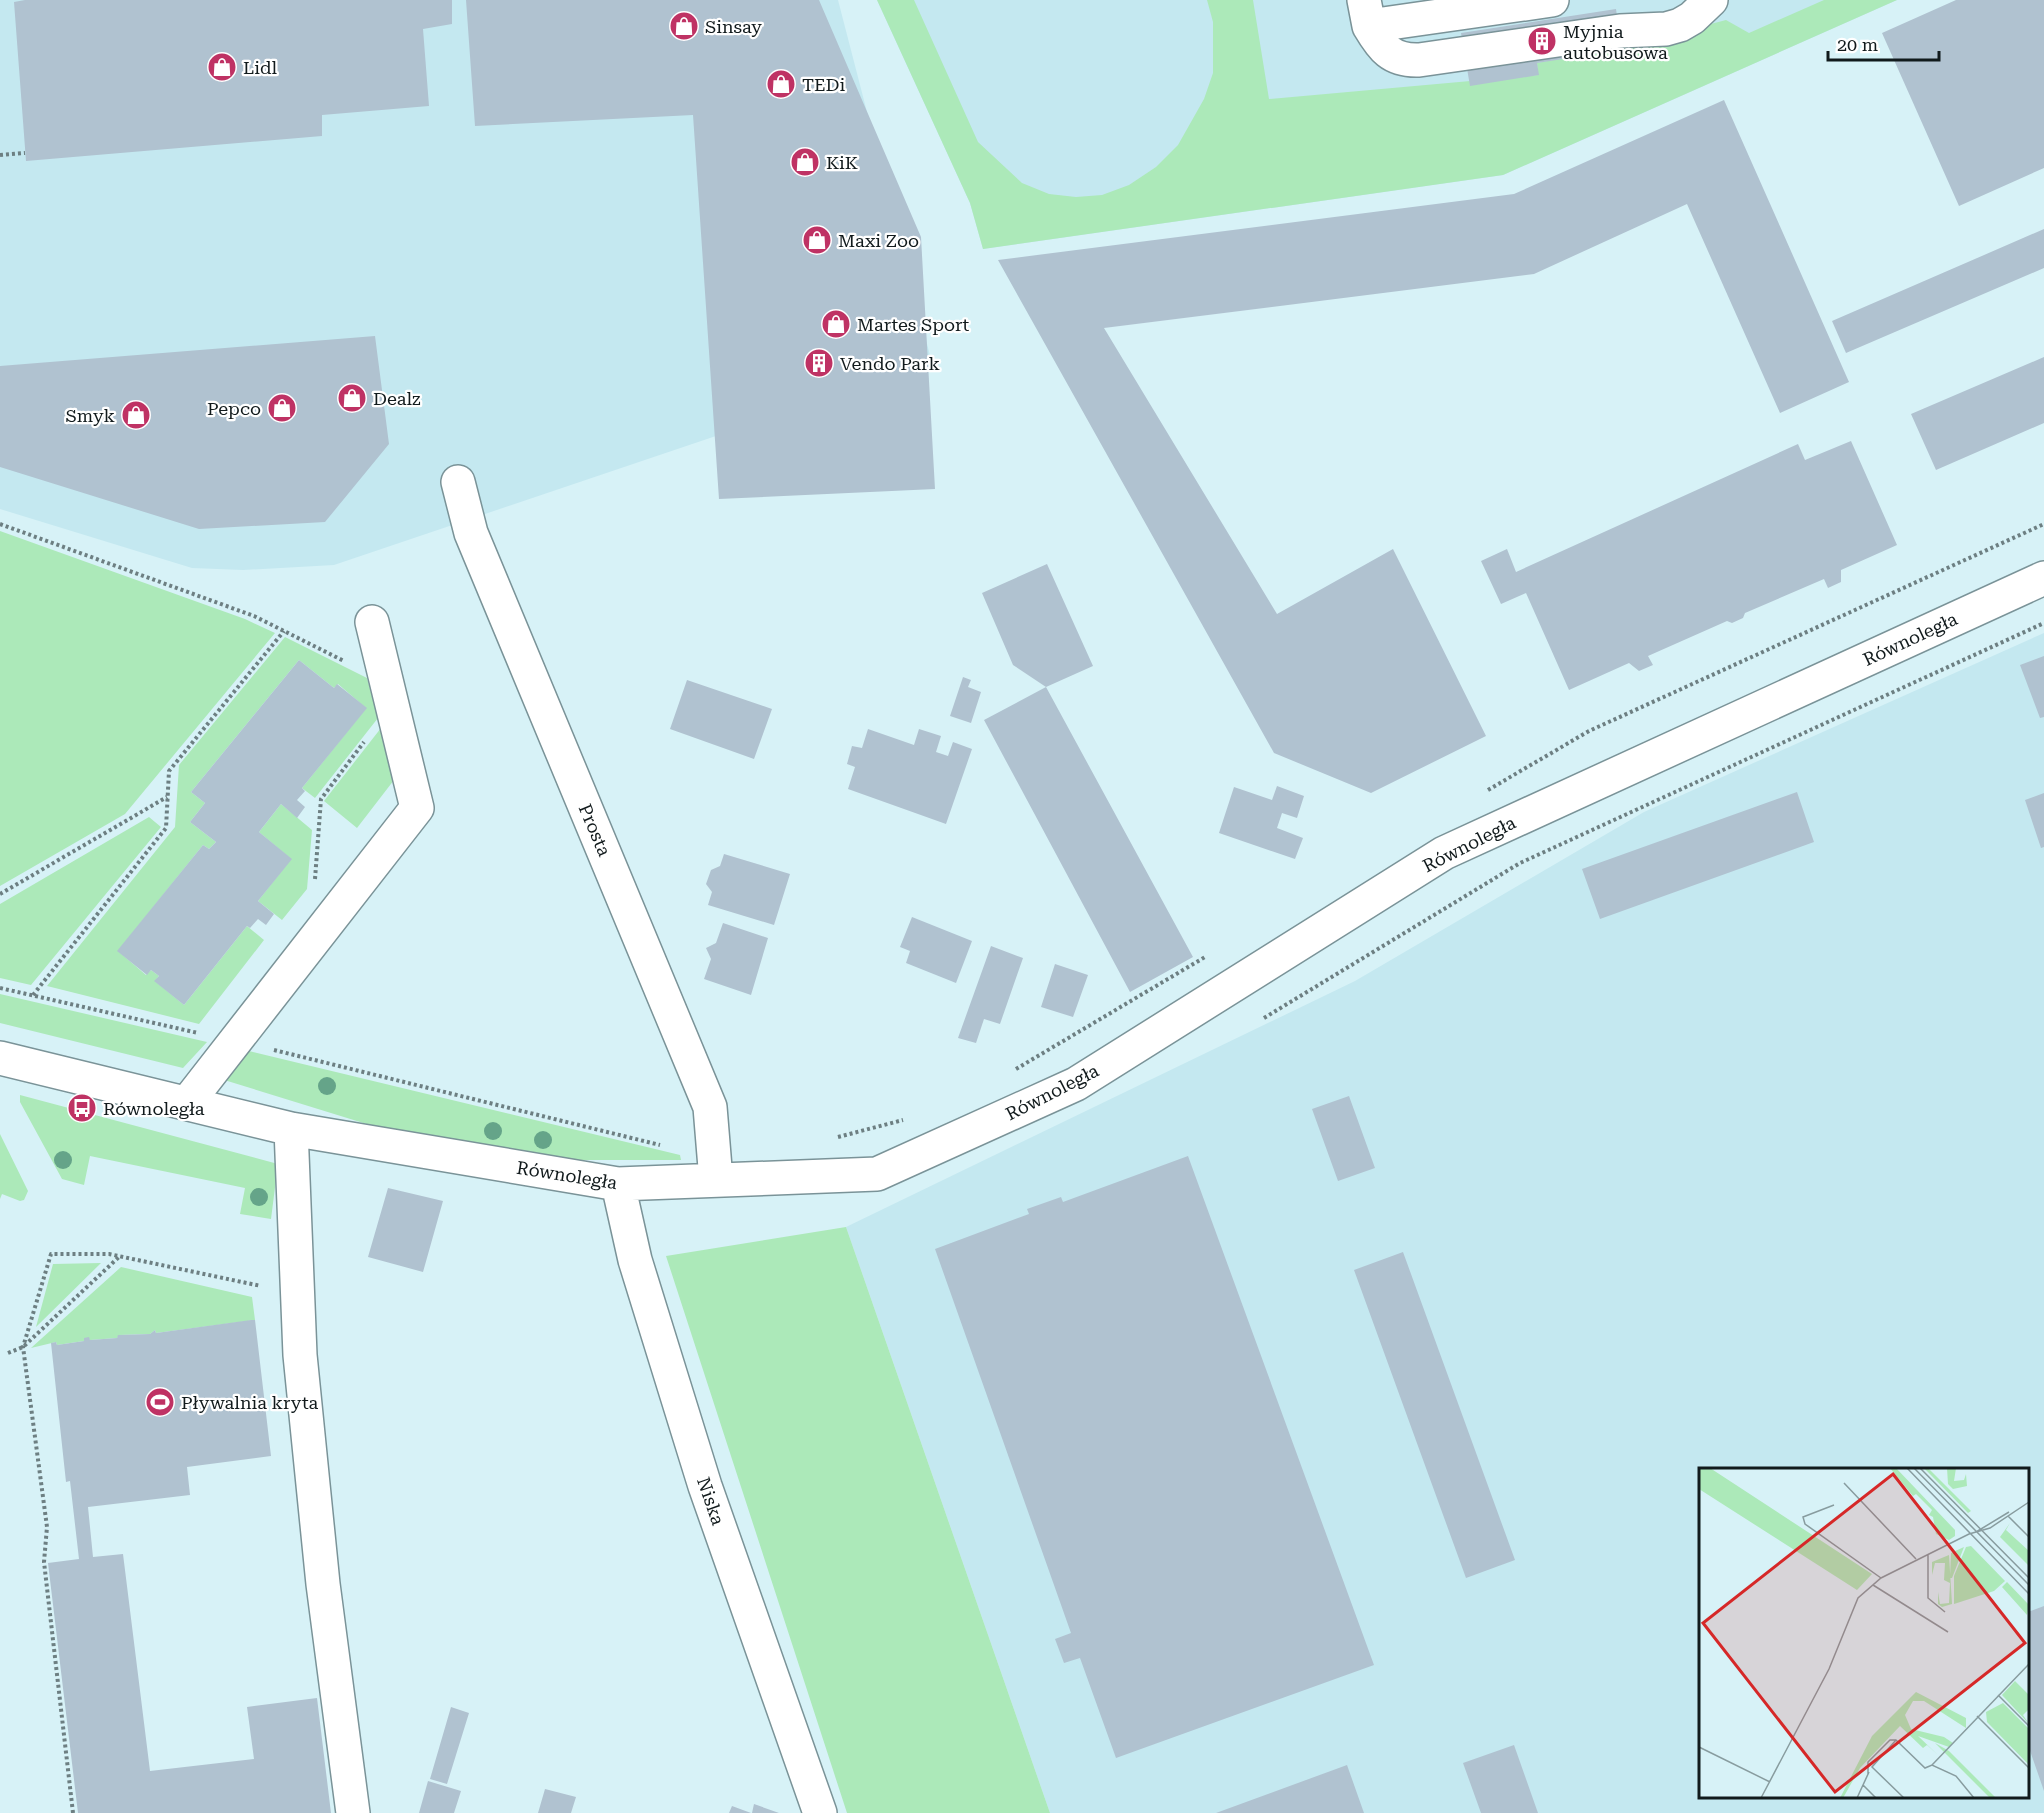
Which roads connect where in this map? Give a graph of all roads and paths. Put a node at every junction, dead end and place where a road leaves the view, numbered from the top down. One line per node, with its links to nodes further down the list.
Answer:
1 (1552, 0): 3 (street)
2 (1711, 0): 3 (street)
3 (1367, 13)
4 (25, 153): 5 (path)
5 (0, 154)
6 (458, 482): 26 (street, Prosta)
7 (0, 524): 11 (path)
8 (2044, 578): 26 (street, Równoległa)
9 (372, 622): 23 (street)
10 (2044, 623): 19 (path)
11 (284, 631): 12 (path); 14 (path)
12 (353, 665)
13 (369, 736): 15 (path)
14 (168, 796): 16 (path); 18 (path)
15 (315, 880)
16 (0, 894)
17 (0, 988): 18 (path)
18 (33, 995): 20 (path)
19 (1264, 1018)
20 (204, 1034)
21 (267, 1049): 25 (path)
22 (0, 1058): 23 (street, Równoległa)
23 (188, 1103): 24 (street, Równoległa)
24 (291, 1129): 27 (street, Równoległa); 29 (street)
25 (662, 1145)
26 (716, 1180): 27 (street, Równoległa)
27 (618, 1184): 34 (street, Niska)
28 (120, 1256): 29 (path); 30 (path); 30 (path)
29 (297, 1294): 33 (street)
30 (23, 1347): 31 (path); 32 (path)
31 (8, 1353)
32 (72, 1813)
33 (353, 1813)
34 (820, 1813)

